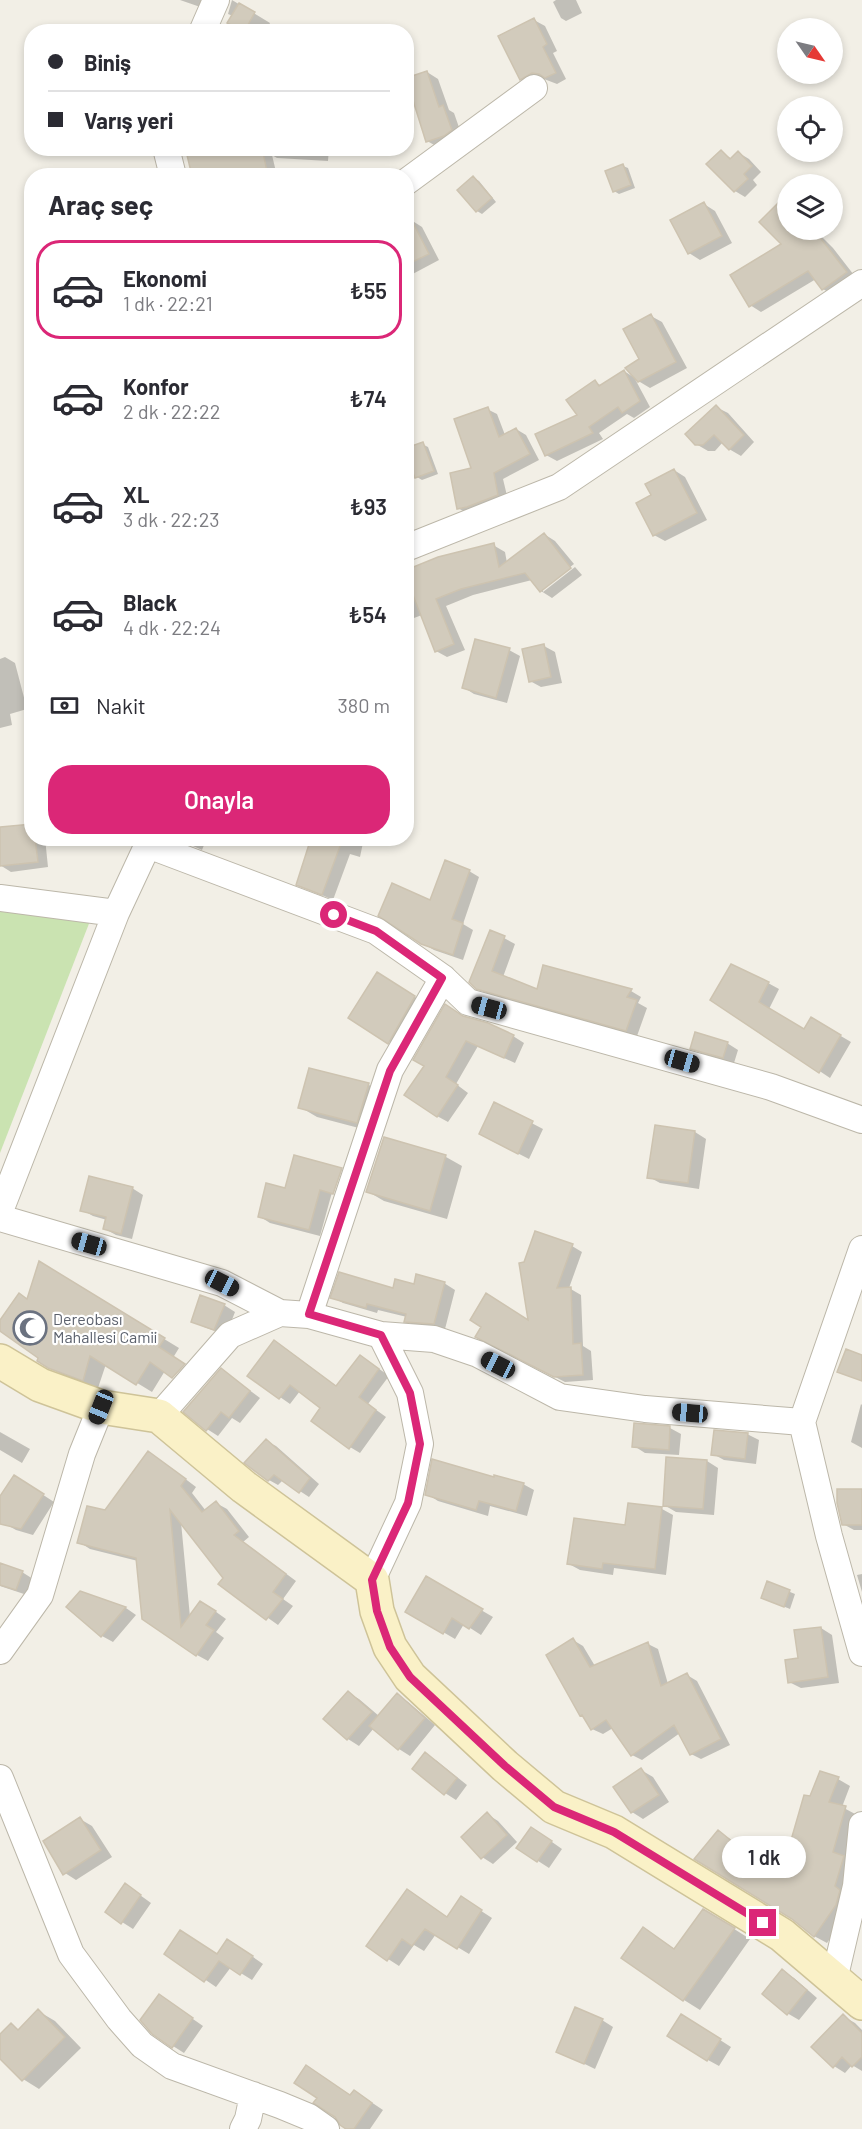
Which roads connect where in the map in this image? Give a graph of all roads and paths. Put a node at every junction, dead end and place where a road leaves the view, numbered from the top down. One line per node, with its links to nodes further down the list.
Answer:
1 (216, 0): 2 (street)
2 (206, 24)
3 (534, 88): 4 (street)
4 (414, 176)
5 (862, 283): 6 (street)
6 (414, 545)
7 (147, 846): 10 (street)
8 (159, 846): 11 (street)
9 (0, 898): 10 (street)
10 (116, 913): 13 (street)
11 (442, 978): 12 (street); 17 (street)
12 (862, 1120)
13 (0, 1212)
14 (0, 1218): 16 (street)
15 (862, 1249): 22 (street)
16 (280, 1313): 17 (street); 21 (street)
17 (309, 1314): 18 (street)
18 (381, 1335): 22 (street); 23 (street)
19 (0, 1361): 20 (street)
20 (101, 1407): 21 (street); 24 (street)
21 (159, 1416): 23 (street)
22 (802, 1422): 25 (street)
23 (372, 1580): 28 (street)
24 (0, 1651)
25 (862, 1653)
26 (0, 1778): 30 (street)
27 (862, 1825): 28 (street)
28 (834, 1980): 29 (street)
29 (862, 2003)
30 (253, 2095): 31 (street); 32 (street)
31 (243, 2129)
32 (326, 2129)

